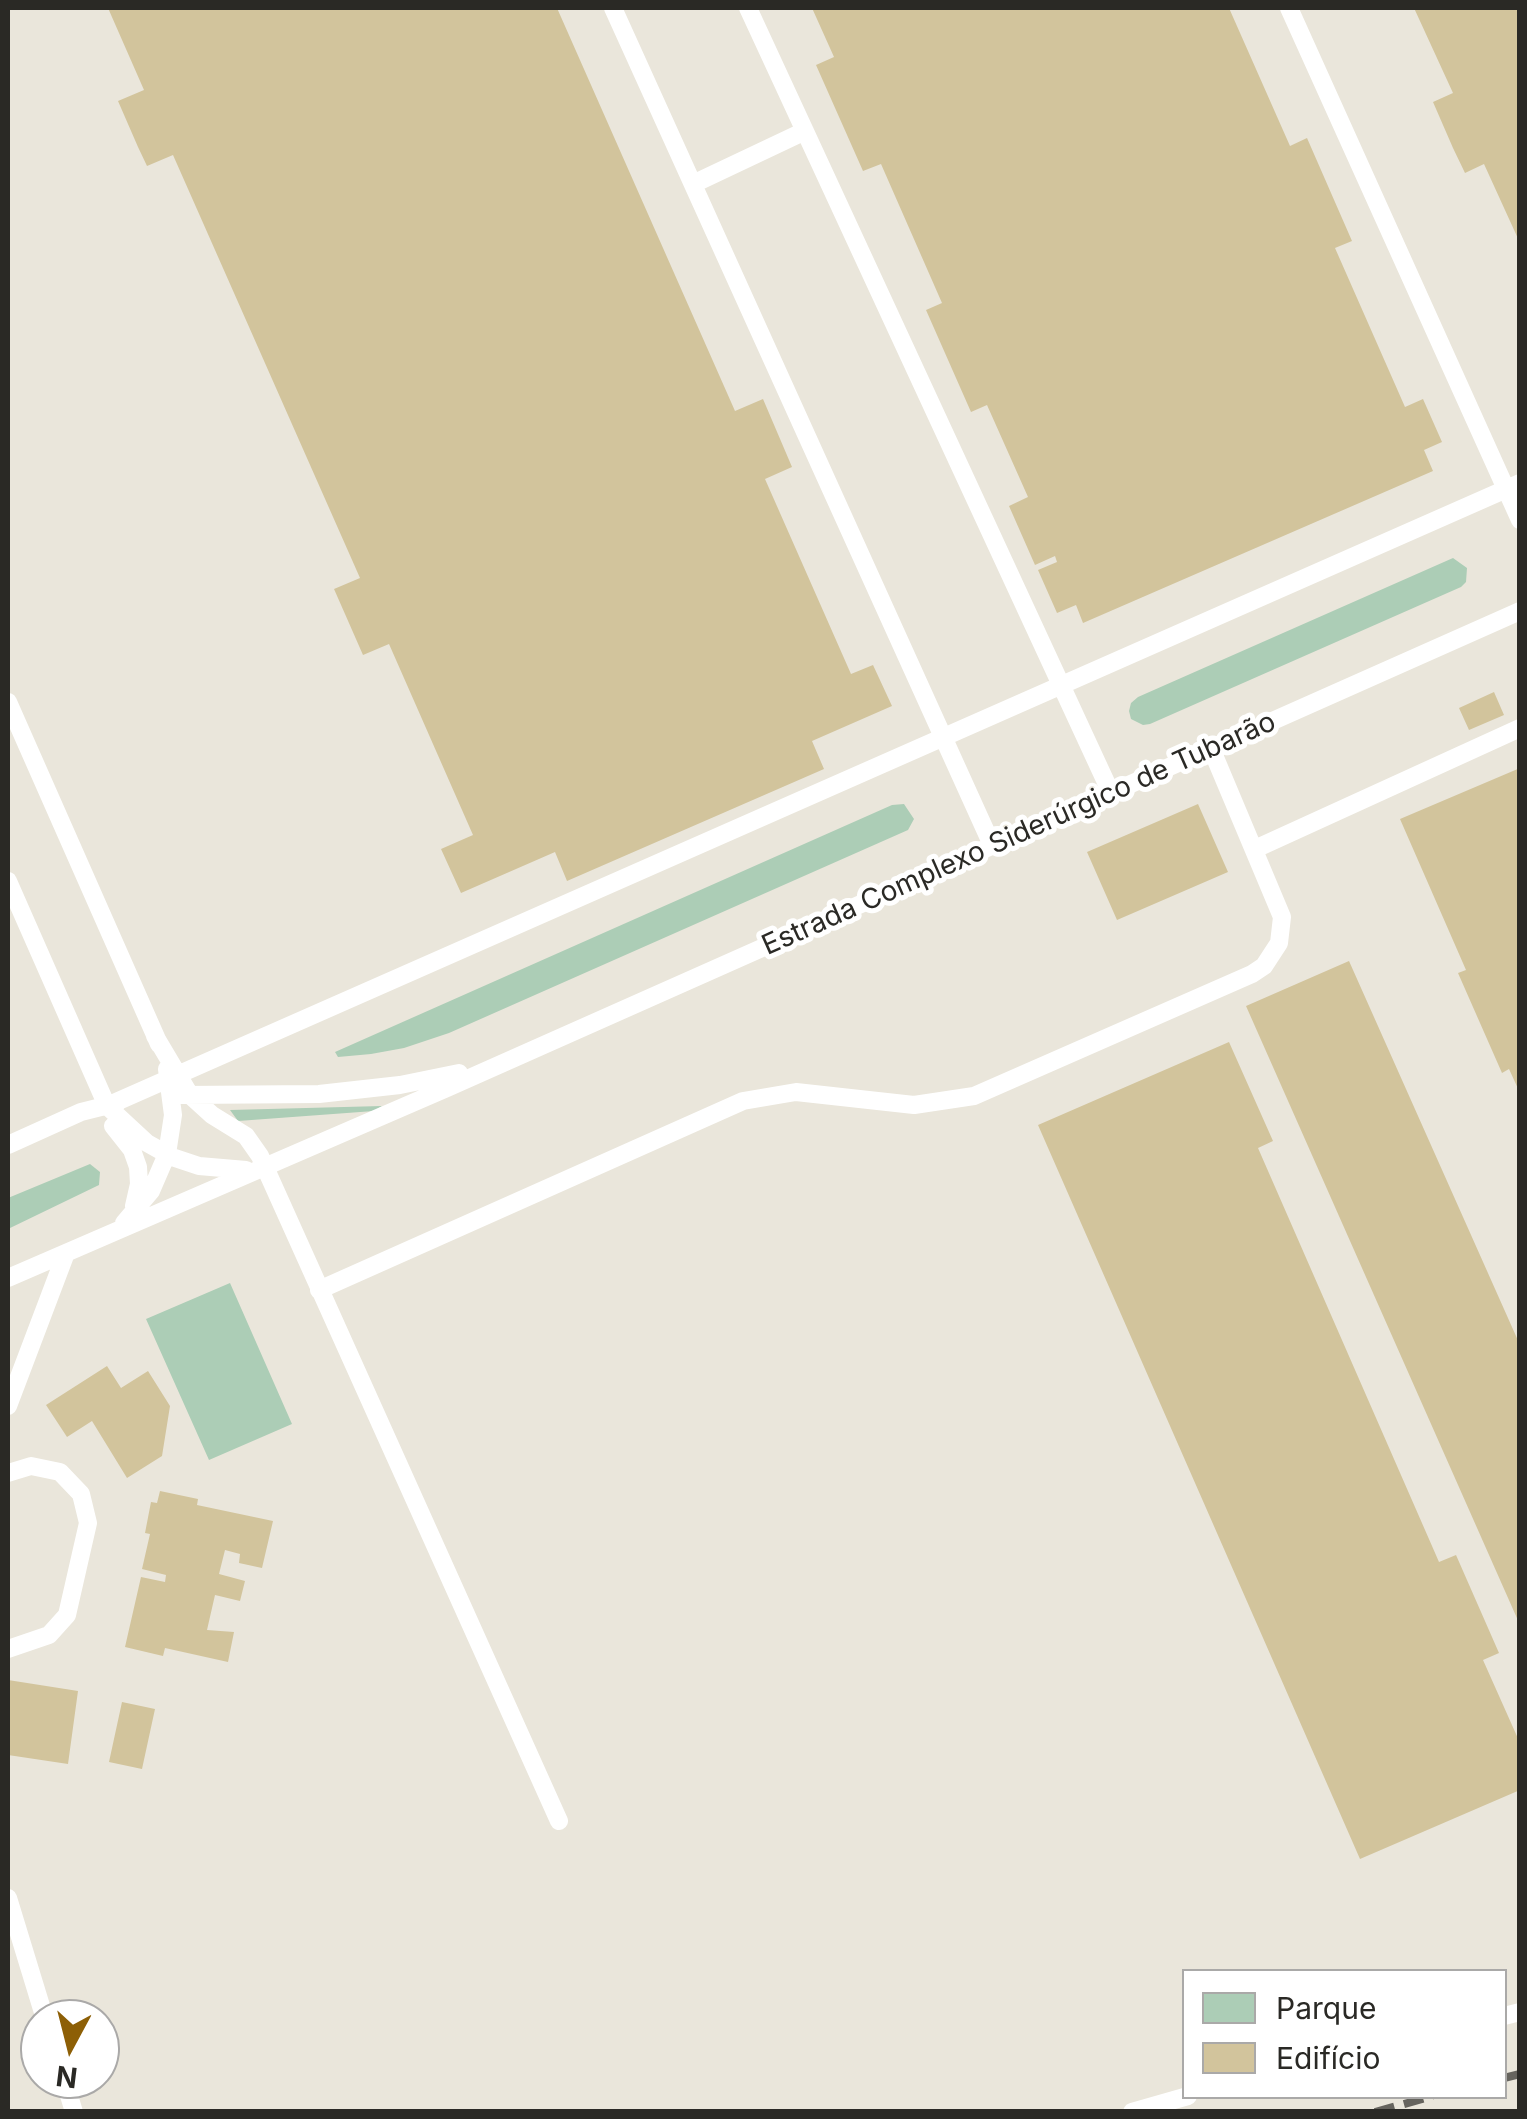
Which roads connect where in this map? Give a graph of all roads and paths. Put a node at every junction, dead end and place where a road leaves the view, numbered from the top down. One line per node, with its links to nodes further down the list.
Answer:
1 (613, 8): 5 (lane)
2 (748, 8): 4 (lane)
3 (1289, 8): 6 (lane)
4 (805, 131): 5 (lane); 9 (lane)
5 (693, 184): 12 (lane)
6 (1513, 486): 7 (lane); 9 (lane)
7 (1520, 520)
8 (1520, 611): 13 (lane, Estrada Complexo Siderúrgico de Tubarão)
9 (1061, 686): 12 (lane); 14 (lane)
10 (8, 702): 19 (lane)
11 (1520, 728): 16 (lane)
12 (943, 737): 15 (lane); 19 (lane)
13 (1211, 748): 14 (lane, Estrada Complexo Siderúrgico de Tubarão); 16 (lane)
14 (1111, 793): 15 (lane, Estrada Complexo Siderúrgico de Tubarão)
15 (992, 846): 18 (lane, Estrada Complexo Siderúrgico de Tubarão)
16 (1255, 848): 28 (lane)
17 (8, 881): 20 (lane)
18 (518, 1056): 19 (lane, Estrada Complexo Siderúrgico de Tubarão); 24 (lane, Estrada Complexo Siderúrgico de Tubarão)
19 (177, 1086): 20 (lane); 23 (lane); 24 (lane)
20 (107, 1106): 21 (lane); 23 (lane)
21 (81, 1112): 22 (lane); 25 (lane)
22 (8, 1146)
23 (167, 1154): 24 (lane); 25 (lane)
24 (260, 1169): 25 (lane, Estrada Complexo Siderúrgico de Tubarão); 28 (lane)
25 (116, 1231): 26 (lane, Estrada Complexo Siderúrgico de Tubarão)
26 (66, 1253): 27 (lane, Estrada Complexo Siderúrgico de Tubarão); 29 (lane)
27 (8, 1278)
28 (319, 1290): 32 (lane)
29 (8, 1406)
30 (8, 1473): 31 (lane)
31 (8, 1650)
32 (559, 1821)
33 (8, 1898): 34 (lane)
34 (39, 1999)
35 (1182, 2098): 36 (lane)
36 (1132, 2112)

